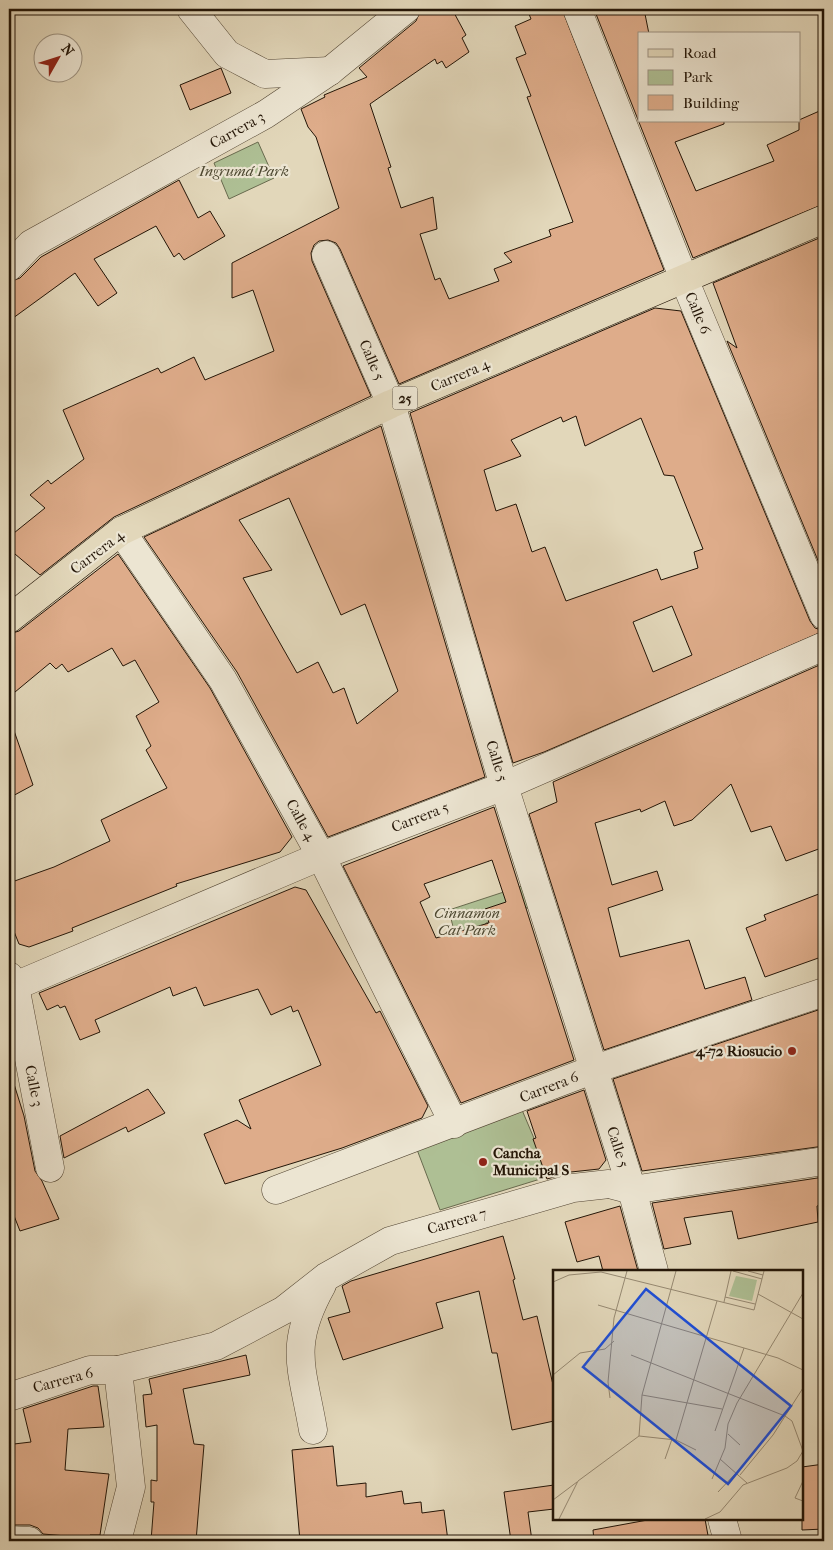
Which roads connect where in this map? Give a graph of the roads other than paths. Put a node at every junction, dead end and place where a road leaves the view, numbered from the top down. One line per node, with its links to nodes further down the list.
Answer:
1 (190, 9): 4 (street)
2 (406, 9): 4 (street, Carrera 3)
3 (577, 9): 8 (street, Calle 6)
4 (330, 71): 7 (street, Carrera 3)
5 (824, 218): 8 (main road, Carrera 4 / 25)
6 (326, 255): 9 (street, Calle 5)
7 (9, 267)
8 (684, 279): 9 (main road, Carrera 4 / 25); 11 (street, Calle 6)
9 (391, 404): 10 (main road, Carrera 4 / 25); 14 (street, Calle 5)
10 (122, 531): 12 (main road, Carrera 4 / 25); 15 (street, Calle 4)
11 (824, 615)
12 (9, 619)
13 (824, 646): 14 (street, Carrera 5)
14 (504, 786): 15 (street, Carrera 5); 18 (street, Calle 5)
15 (321, 856): 16 (street, Carrera 5); 19 (street, Calle 4)
16 (12, 981): 21 (street, Calle 3)
17 (824, 992): 18 (street, Carrera 6)
18 (592, 1070): 19 (street, Carrera 6); 23 (street, Calle 5)
19 (454, 1124): 22 (street, Carrera 6)
20 (824, 1160): 23 (street, Carrera 7)
21 (50, 1168)
22 (276, 1190)
23 (632, 1190): 24 (street, Calle 5); 25 (street, Carrera 7)
24 (654, 1270)
25 (326, 1277): 26 (street, Carrera 7); 28 (street)
26 (118, 1370): 27 (street, Carrera 6); 32 (street)
27 (9, 1397)
28 (313, 1430)
29 (722, 1520): 33 (street)
30 (9, 1540): 31 (street)
31 (29, 1541)
32 (117, 1541)
33 (728, 1541)

